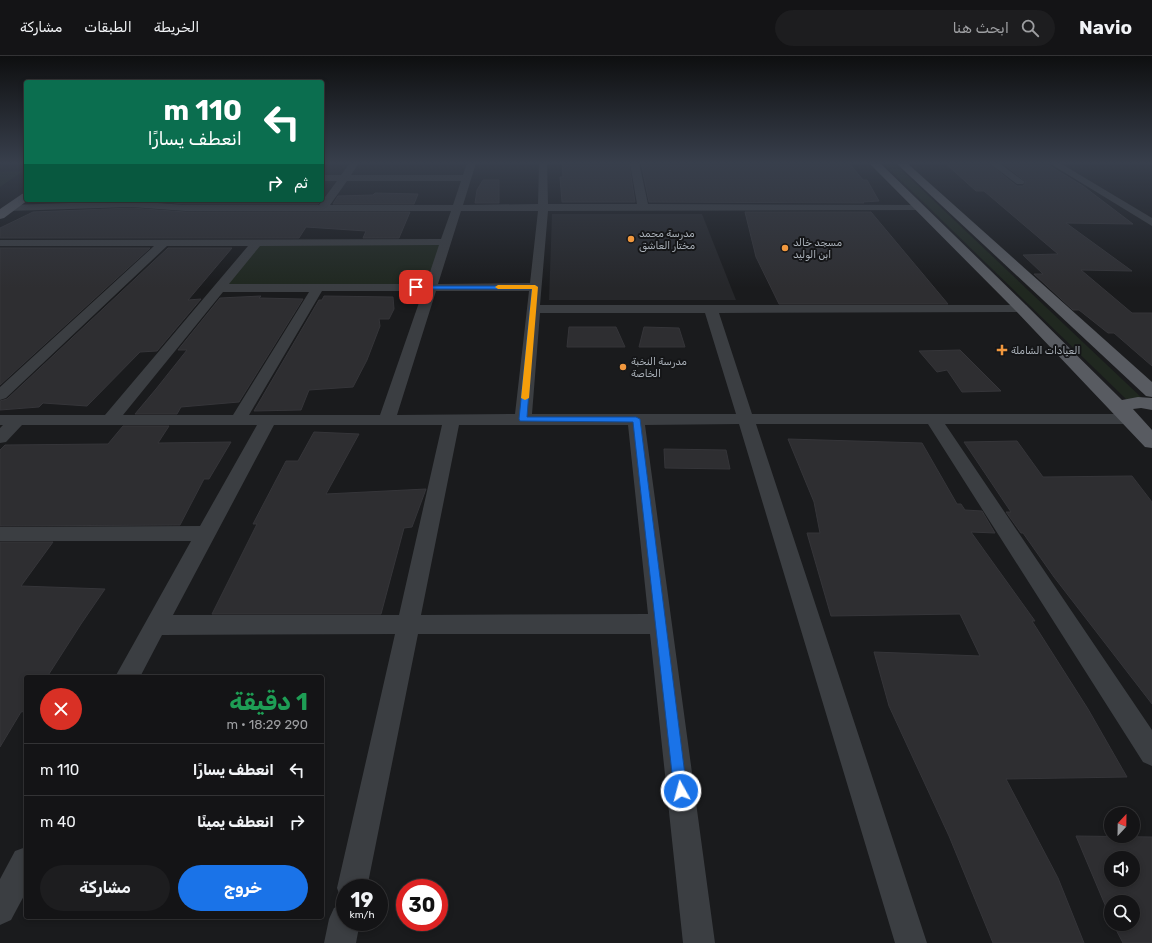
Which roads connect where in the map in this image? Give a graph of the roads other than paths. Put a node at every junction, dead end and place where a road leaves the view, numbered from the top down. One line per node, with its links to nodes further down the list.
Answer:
1 (15, 204): 17 (main road)
2 (103, 204): 17 (street)
3 (154, 204): 13 (street)
4 (189, 204): 13 (street)
5 (325, 204): 14 (street)
6 (458, 204): 15 (street)
7 (543, 204): 16 (street)
8 (915, 204): 12 (main road)
9 (947, 204): 30 (main road)
10 (1121, 204): 18 (street)
11 (643, 207): 12 (street); 16 (street)
12 (918, 207): 27 (main road)
13 (185, 208): 14 (street)
14 (322, 208): 15 (street)
15 (457, 208): 16 (street); 21 (street)
16 (543, 208): 24 (street)
17 (5, 212)
18 (1152, 223)
19 (164, 242): 20 (street); 22 (street); 31 (street)
20 (258, 242): 21 (street); 25 (street)
21 (445, 242): 23 (street)
22 (0, 243)
23 (430, 287): 24 (street); 26 (street); 44 (street)
24 (535, 287): 28 (street)
25 (220, 288): 26 (street); 41 (street)
26 (318, 288): 42 (street)
27 (1021, 308): 29 (street); 38 (main road)
28 (533, 309): 29 (street); 34 (street)
29 (711, 309): 36 (street)
30 (1152, 392)
31 (0, 395)
32 (1152, 404): 38 (main road)
33 (452, 419): 34 (street); 44 (street); 50 (street)
34 (523, 419): 35 (street)
35 (636, 419): 36 (street); 51 (street)
36 (745, 419): 37 (street); 61 (street)
37 (933, 419): 38 (street); 54 (street)
38 (1129, 419): 45 (main road); 47 (main road)
39 (0, 420): 40 (street)
40 (18, 420): 41 (street); 46 (street)
41 (110, 420): 42 (street)
42 (238, 420): 43 (street)
43 (268, 420): 44 (street); 48 (street)
44 (386, 420)
45 (1152, 431)
46 (0, 438)
47 (1152, 442)
48 (206, 533): 49 (street); 52 (street)
49 (0, 534)
50 (408, 624): 51 (street); 52 (street); 56 (street)
51 (661, 624): 60 (street)
52 (156, 625): 53 (street)
53 (128, 675)
54 (1152, 753)
55 (24, 866): 57 (street)
56 (354, 879)
57 (0, 909)
58 (342, 931): 59 (street)
59 (340, 943)
60 (699, 943)
61 (911, 943)

